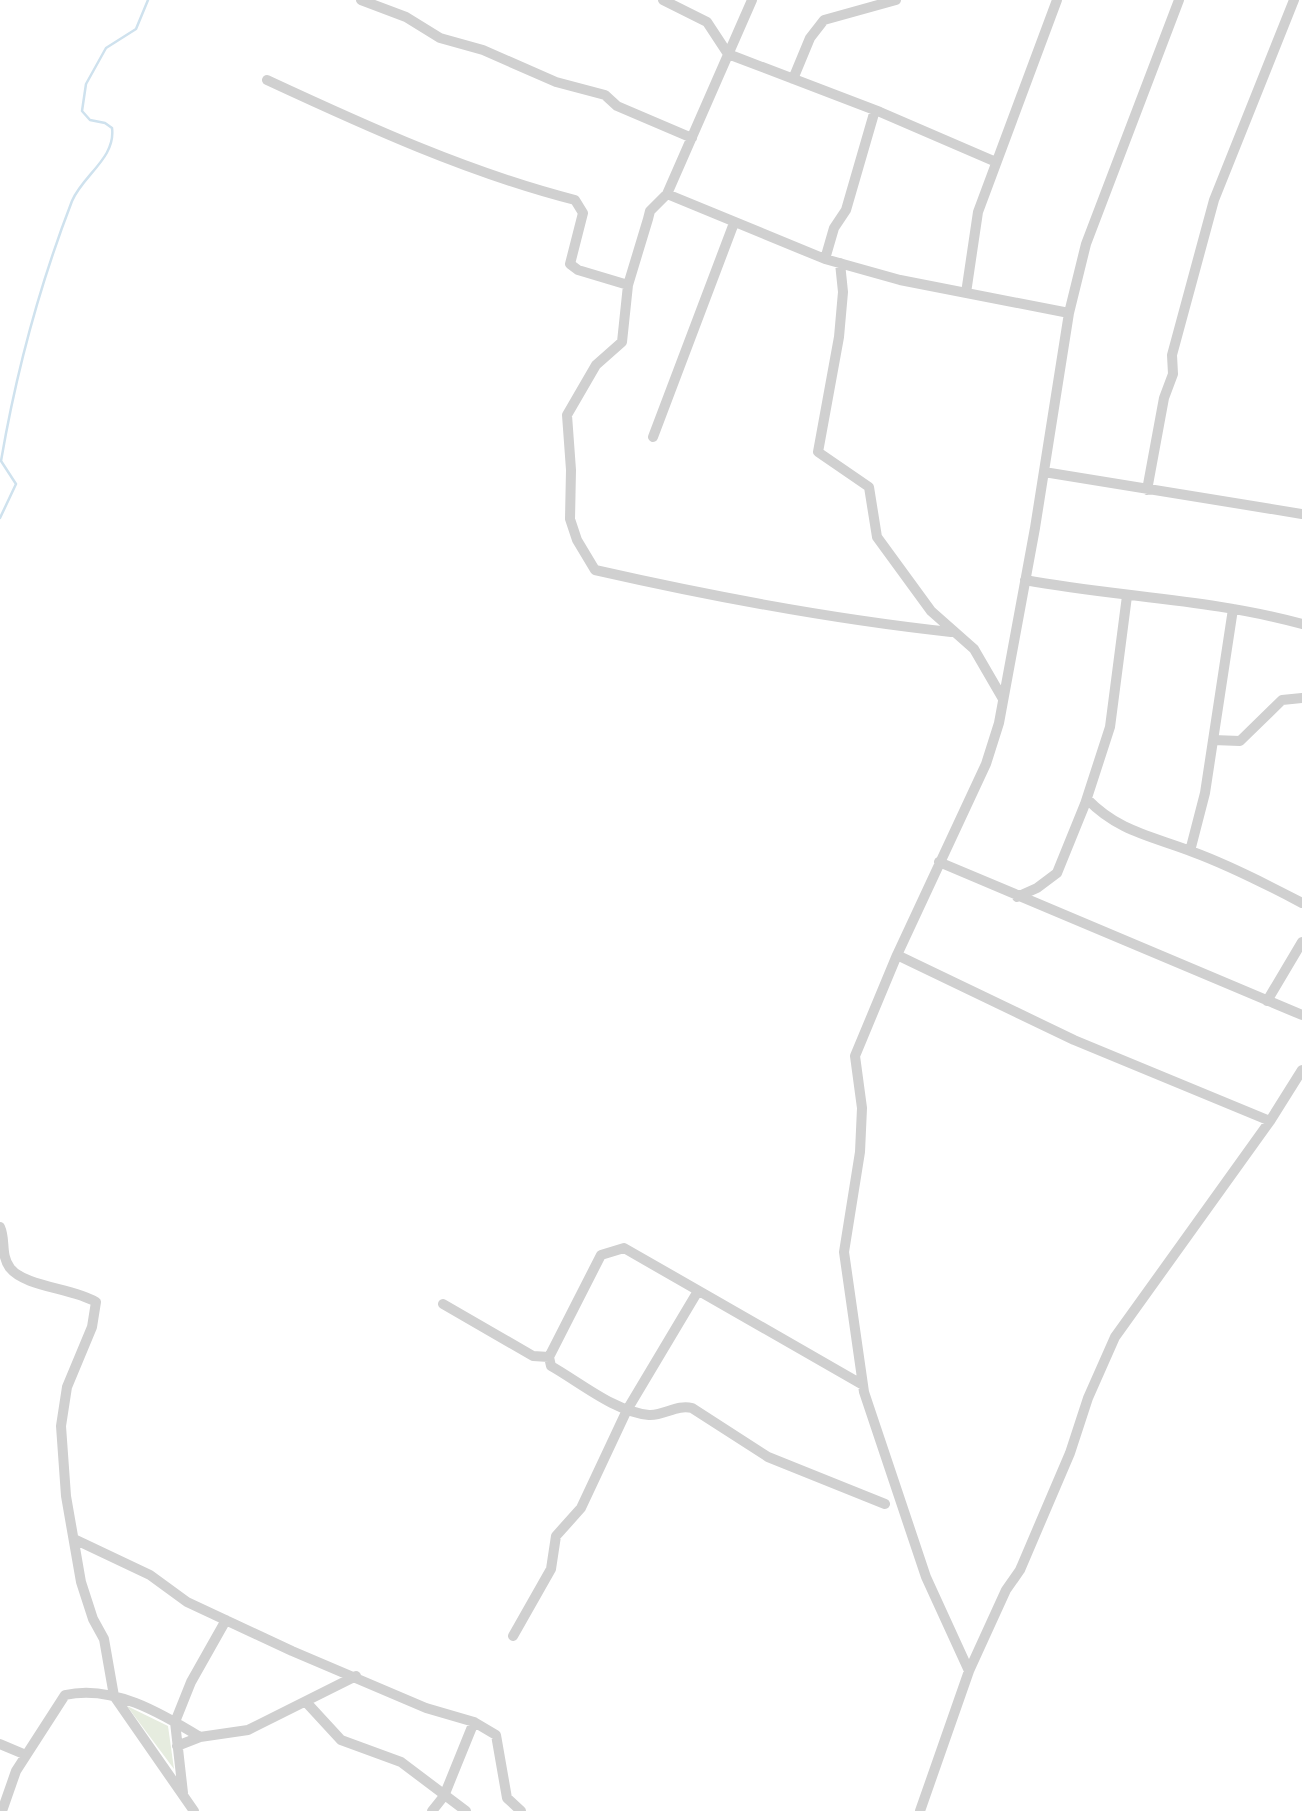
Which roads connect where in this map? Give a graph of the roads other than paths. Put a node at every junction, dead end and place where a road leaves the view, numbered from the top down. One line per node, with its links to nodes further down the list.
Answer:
1 (361, 0): 12 (street)
2 (666, 0): 8 (street)
3 (752, 0): 8 (street)
4 (896, 0): 9 (street)
5 (1057, 0): 13 (street)
6 (1178, 0): 20 (street)
7 (1294, 0): 23 (street)
8 (728, 54): 9 (street); 12 (street)
9 (793, 79): 11 (street)
10 (267, 80): 18 (street)
11 (875, 110): 13 (street); 16 (street)
12 (692, 138): 14 (street)
13 (996, 162): 19 (street)
14 (667, 194): 15 (street); 18 (street)
15 (734, 223): 16 (street); 21 (street)
16 (825, 258): 17 (street)
17 (840, 263): 19 (street); 29 (street)
18 (628, 285): 29 (street)
19 (966, 293): 20 (street)
20 (1069, 313): 22 (street)
21 (653, 437)
22 (1044, 472): 23 (street); 25 (street)
23 (1147, 490): 24 (street)
24 (1302, 514)
25 (1025, 580): 26 (street); 31 (street)
26 (1127, 596): 27 (street); 33 (street)
27 (1233, 609): 28 (street); 32 (street)
28 (1302, 624)
29 (951, 632): 31 (street)
30 (1302, 698): 32 (street)
31 (1003, 699): 35 (street)
32 (1213, 740): 34 (street)
33 (1087, 799): 34 (street); 36 (street)
34 (1191, 850): 37 (street)
35 (939, 862): 36 (street); 39 (street)
36 (1017, 897): 40 (street)
37 (1302, 903)
38 (1302, 942): 40 (street)
39 (897, 955): 43 (street); 48 (street)
40 (1267, 1001): 41 (street)
41 (1302, 1015)
42 (1302, 1070): 43 (street)
43 (1270, 1121): 54 (street)
44 (0, 1227): 51 (street)
45 (698, 1291): 47 (street); 48 (street); 49 (street)
46 (443, 1304): 47 (street)
47 (549, 1357): 49 (street)
48 (863, 1385): 54 (street)
49 (626, 1410): 50 (street); 53 (street)
50 (885, 1504)
51 (74, 1539): 52 (street); 56 (street)
52 (226, 1620): 55 (street); 58 (street)
53 (513, 1636)
54 (969, 1671): 71 (street)
55 (356, 1676): 57 (street); 59 (street)
56 (114, 1696): 58 (street); 63 (street); 64 (street)
57 (306, 1702): 60 (street); 65 (street)
58 (175, 1722): 60 (street); 62 (street)
59 (474, 1722): 65 (street); 70 (street)
60 (200, 1737): 62 (street)
61 (0, 1744): 63 (street)
62 (177, 1746): 64 (street)
63 (26, 1755): 66 (street)
64 (184, 1794): 67 (street)
65 (444, 1796): 68 (street); 69 (street)
66 (2, 1811)
67 (194, 1811)
68 (432, 1811)
69 (466, 1811)
70 (521, 1811)
71 (920, 1811)

